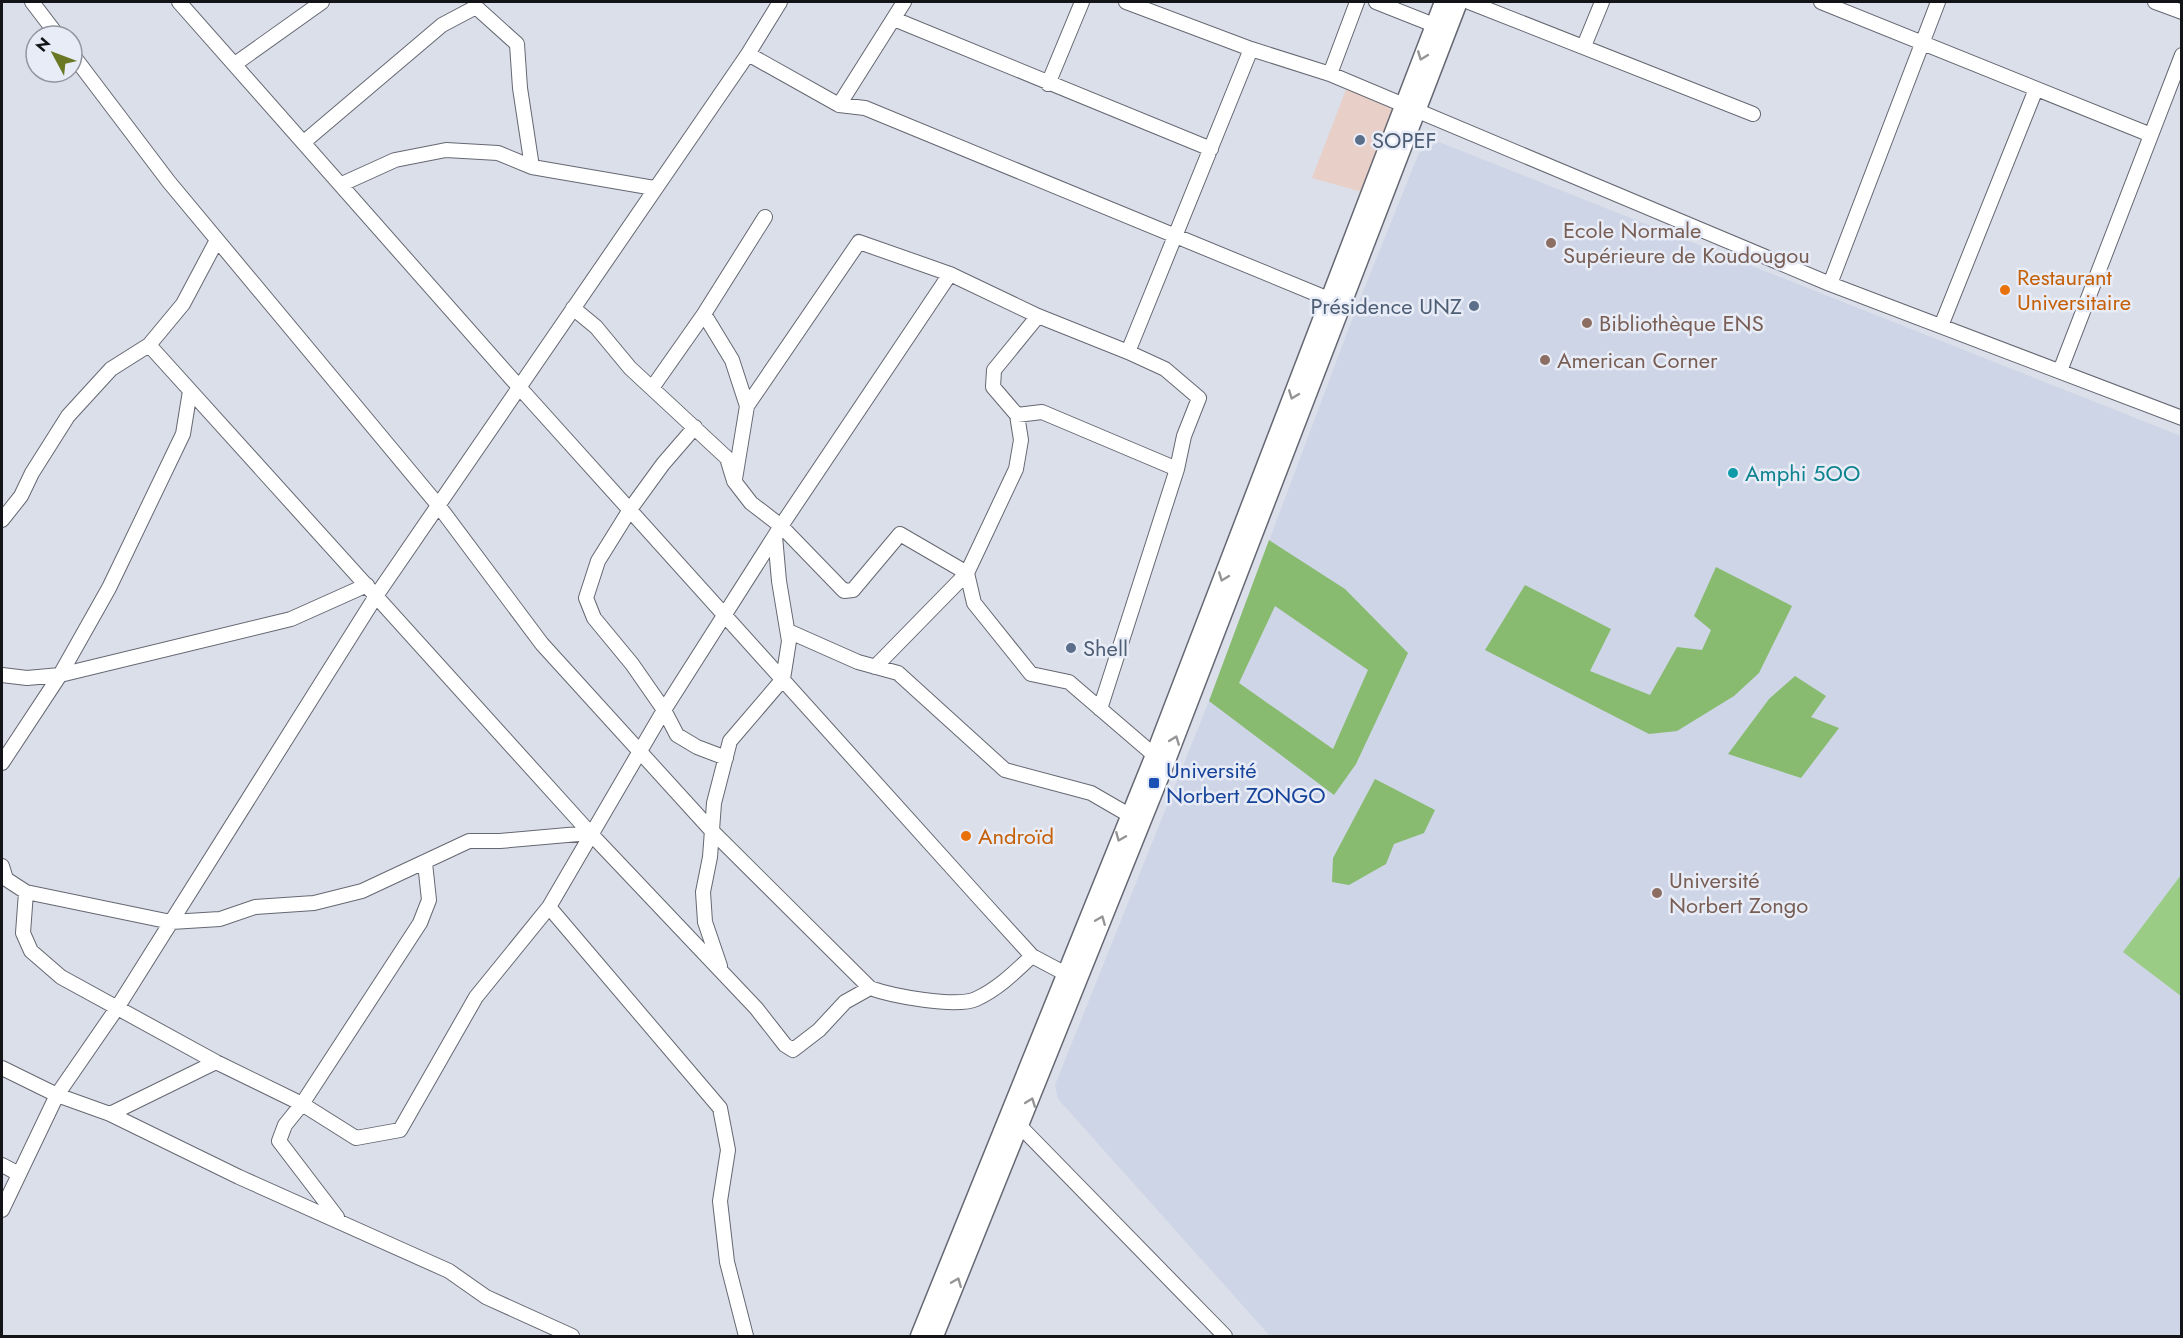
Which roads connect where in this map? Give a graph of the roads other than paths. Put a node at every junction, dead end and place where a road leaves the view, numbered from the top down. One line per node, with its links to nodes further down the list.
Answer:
1 (32, 2): 19 (street)
2 (179, 2): 26 (street)
3 (322, 2): 26 (street)
4 (780, 2): 24 (street)
5 (903, 2): 18 (street)
6 (1082, 2): 29 (street)
7 (1126, 2): 23 (street)
8 (1357, 2): 28 (street)
9 (1376, 2): 20 (street)
10 (1443, 2): 20 (main road)
11 (1459, 2): 32 (main road)
12 (1468, 2): 22 (street)
13 (1602, 2): 22 (street)
14 (1821, 2): 21 (street)
15 (1938, 2): 21 (street)
16 (2155, 2): 17 (street)
17 (2181, 12)
18 (894, 20): 29 (street); 31 (street)
19 (49, 24)
20 (1434, 25): 32 (main road, one-way to 32)
21 (1922, 44): 30 (street); 44 (street)
22 (1584, 46): 33 (street)
23 (1251, 49): 28 (street); 36 (street)
24 (748, 54): 31 (street); 39 (street)
25 (2181, 55): 34 (street)
26 (235, 64): 35 (street)
27 (84, 70): 42 (street)
28 (1330, 74): 32 (street)
29 (1048, 84): 36 (street)
30 (2036, 89): 34 (street); 49 (street)
31 (839, 105): 41 (street)
32 (1410, 109): 44 (street); 45 (main road); 98 (main road, one-way to 32)
33 (1753, 114)
34 (2151, 135): 52 (street)
35 (304, 141): 37 (street); 38 (street)
36 (1211, 149): 41 (street)
37 (532, 167): 38 (street); 39 (street)
38 (342, 184): 53 (street)
39 (654, 188): 46 (street)
40 (765, 217): 47 (street)
41 (1177, 234): 45 (street); 51 (street)
42 (217, 240): 50 (street); 62 (street)
43 (950, 274): 48 (street); 56 (street); 65 (street)
44 (1830, 284): 49 (street)
45 (1330, 300): 77 (main road, one-way to 77)
46 (573, 308): 53 (street); 54 (street)
47 (704, 314): 54 (street); 56 (street)
48 (1038, 316): 51 (street); 57 (street)
49 (1941, 326): 52 (street)
50 (148, 345): 55 (street); 64 (street)
51 (1128, 352): 60 (street)
52 (2060, 371): 58 (street)
53 (519, 387): 62 (street); 63 (street)
54 (652, 388): 59 (street)
55 (190, 391): 67 (street); 72 (street)
56 (747, 406): 61 (street)
57 (1017, 415): 60 (street); 66 (street)
58 (2181, 416)
59 (695, 427): 61 (street); 63 (street)
60 (1178, 469): 74 (street)
61 (734, 481): 65 (street)
62 (438, 505): 67 (street); 76 (street)
63 (631, 508): 68 (street); 75 (street)
64 (2, 520)
65 (778, 531): 66 (street); 68 (street); 69 (street)
66 (967, 573): 70 (street); 74 (street)
67 (371, 591): 72 (street); 82 (street); 87 (street)
68 (726, 615): 73 (street); 75 (street)
69 (788, 631): 70 (street); 73 (street)
70 (875, 667): 80 (street)
71 (2, 675): 72 (street)
72 (60, 675): 79 (street)
73 (783, 679): 78 (street); 88 (street)
74 (1100, 709): 77 (street)
75 (664, 710): 76 (street); 78 (street)
76 (641, 752): 81 (street); 82 (street)
77 (1154, 755): 80 (main road)
78 (726, 758): 81 (street)
79 (2, 763)
80 (1129, 814): 90 (main road, one-way to 90)
81 (712, 831): 89 (street); 91 (street)
82 (590, 833): 83 (street); 86 (street); 89 (street)
83 (425, 863): 87 (street); 96 (street)
84 (2, 866): 85 (street)
85 (26, 892): 87 (street); 92 (street)
86 (549, 907): 96 (street); 104 (street)
87 (171, 922): 92 (street)
88 (1032, 956): 90 (street); 91 (street)
89 (721, 970): 91 (street)
90 (1066, 974): 98 (main road)
91 (870, 988)
92 (117, 1008): 93 (street); 95 (street)
93 (216, 1062): 96 (street); 97 (street)
94 (2, 1068): 95 (street)
95 (57, 1095): 97 (street); 100 (street)
96 (302, 1104): 102 (street)
97 (110, 1114): 102 (street)
98 (1015, 1121): 105 (main road); 106 (main road, one-way to 98); 107 (street)
99 (2, 1165): 100 (street)
100 (19, 1174): 101 (street)
101 (2, 1210)
102 (338, 1219): 103 (street)
103 (572, 1336)
104 (746, 1336)
105 (920, 1336)
106 (935, 1336)
107 (1225, 1336)

